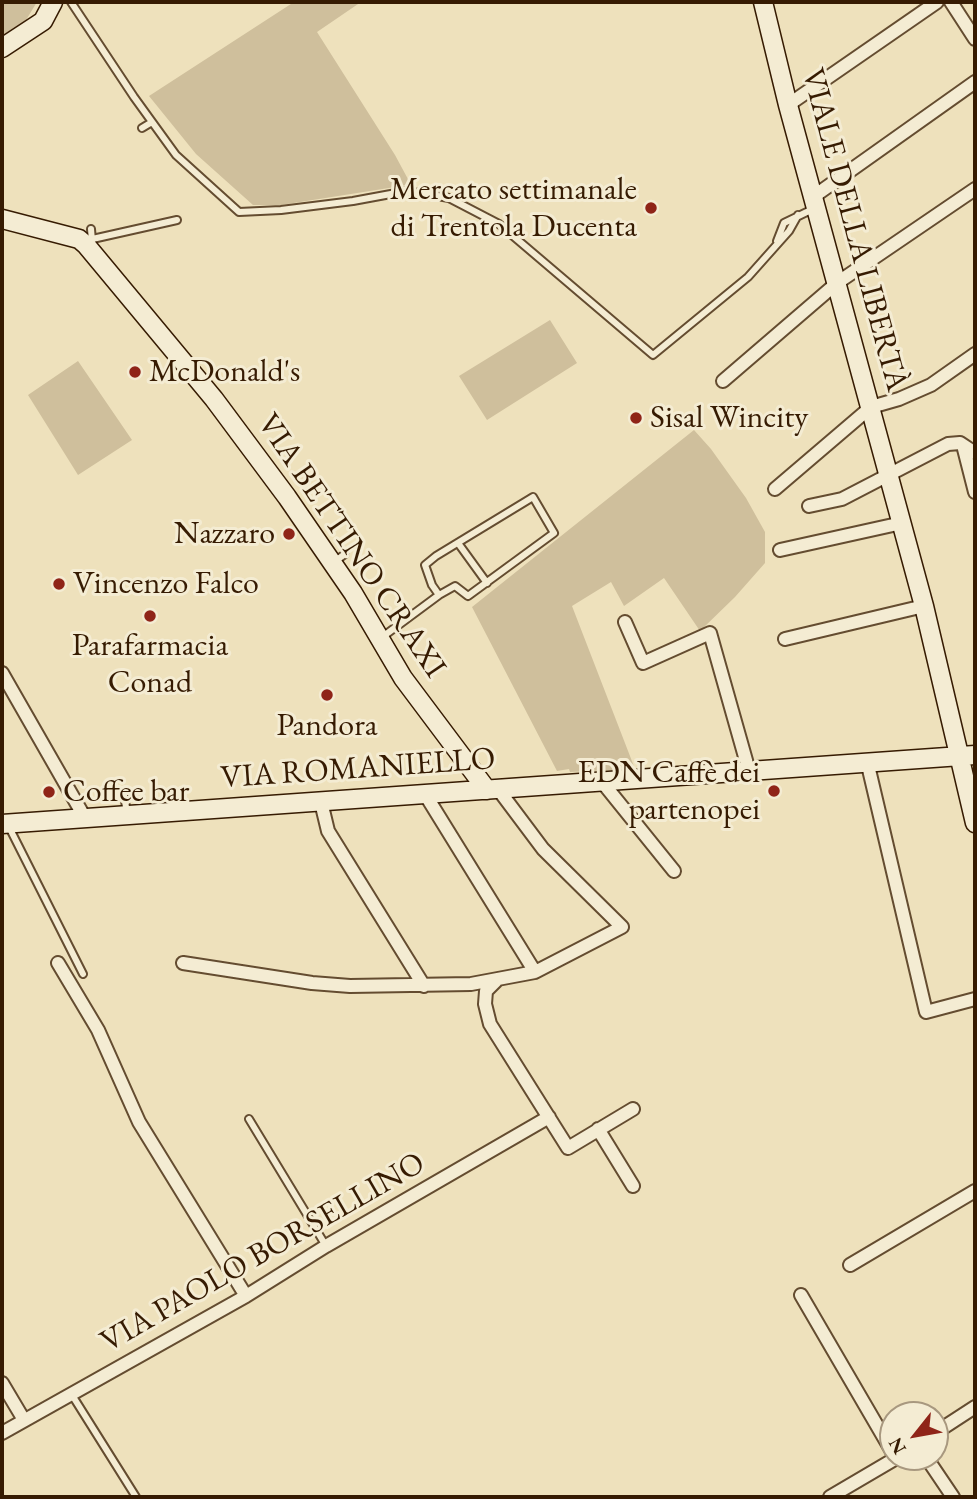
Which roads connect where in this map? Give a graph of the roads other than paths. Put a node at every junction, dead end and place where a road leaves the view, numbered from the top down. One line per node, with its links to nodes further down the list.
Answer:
1 (54, 2): 2 (street); 7 (street)
2 (68, 2): 10 (lane)
3 (763, 2): 9 (street, VIALE DELLA LIBERTÀ)
4 (937, 2): 9 (street)
5 (951, 2): 6 (street)
6 (975, 39)
7 (2, 47)
8 (975, 82): 13 (street)
9 (788, 105): 13 (street, VIALE DELLA LIBERTÀ)
10 (152, 122): 11 (lane); 13 (lane)
11 (142, 128)
12 (975, 189): 17 (street)
13 (815, 202): 17 (street, VIALE DELLA LIBERTÀ)
14 (2, 219): 16 (street)
15 (177, 220): 16 (lane)
16 (87, 236): 34 (street, VIA BETTINO CRAXI)
17 (837, 283): 19 (street); 20 (street, VIALE DELLA LIBERTÀ)
18 (975, 354): 20 (street)
19 (723, 381)
20 (870, 407): 23 (street, VIALE DELLA LIBERTÀ); 24 (street)
21 (963, 445): 22 (street); 23 (street); 25 (street)
22 (975, 453)
23 (889, 474): 26 (street); 27 (street, VIALE DELLA LIBERTÀ)
24 (775, 489)
25 (975, 492)
26 (809, 506)
27 (902, 523): 29 (street); 32 (street, VIALE DELLA LIBERTÀ)
28 (457, 543): 30 (lane); 30 (lane); 31 (lane)
29 (780, 550)
30 (486, 583): 31 (lane)
31 (439, 595): 34 (lane)
32 (924, 606): 35 (street); 37 (street, VIALE DELLA LIBERTÀ)
33 (625, 622): 39 (street)
34 (380, 639): 41 (street, VIA BETTINO CRAXI)
35 (785, 639)
36 (2, 673): 46 (street)
37 (967, 755): 38 (street, VIA ROMANIELLO); 47 (street, VIALE DELLA LIBERTÀ)
38 (867, 761): 39 (street, VIA ROMANIELLO); 56 (street)
39 (749, 771): 40 (street, VIA ROMANIELLO)
40 (603, 783): 41 (street, VIA ROMANIELLO); 49 (street)
41 (493, 790): 42 (street, VIA ROMANIELLO); 52 (street)
42 (425, 794): 44 (street, VIA ROMANIELLO); 52 (street)
43 (124, 795): 45 (lane)
44 (321, 802): 45 (street, VIA ROMANIELLO); 55 (street)
45 (128, 815): 46 (street, VIA ROMANIELLO)
46 (85, 818): 48 (street, VIA ROMANIELLO)
47 (975, 823)
48 (5, 824): 53 (lane)
49 (674, 871)
50 (183, 963): 55 (street)
51 (58, 964): 66 (street)
52 (536, 972): 54 (street)
53 (83, 974)
54 (496, 981): 55 (street); 58 (street)
55 (424, 986)
56 (975, 999)
57 (633, 1109): 60 (street)
58 (550, 1117): 60 (street); 63 (street, VIA PAOLO BORSELLINO)
59 (249, 1119): 63 (lane)
60 (598, 1129): 61 (street)
61 (633, 1186)
62 (975, 1191): 64 (street)
63 (326, 1246): 66 (street, VIA PAOLO BORSELLINO)
64 (850, 1265)
65 (800, 1295): 72 (street)
66 (246, 1296): 68 (street, VIA PAOLO BORSELLINO)
67 (2, 1383): 70 (street)
68 (71, 1394): 70 (street, VIA PAOLO BORSELLINO); 77 (lane)
69 (975, 1407): 71 (street)
70 (24, 1420): 73 (street, VIA PAOLO BORSELLINO)
71 (949, 1424)
72 (879, 1427)
73 (2, 1433)
74 (879, 1467): 76 (street)
75 (935, 1471): 78 (street)
76 (834, 1496)
77 (135, 1497)
78 (953, 1497)

